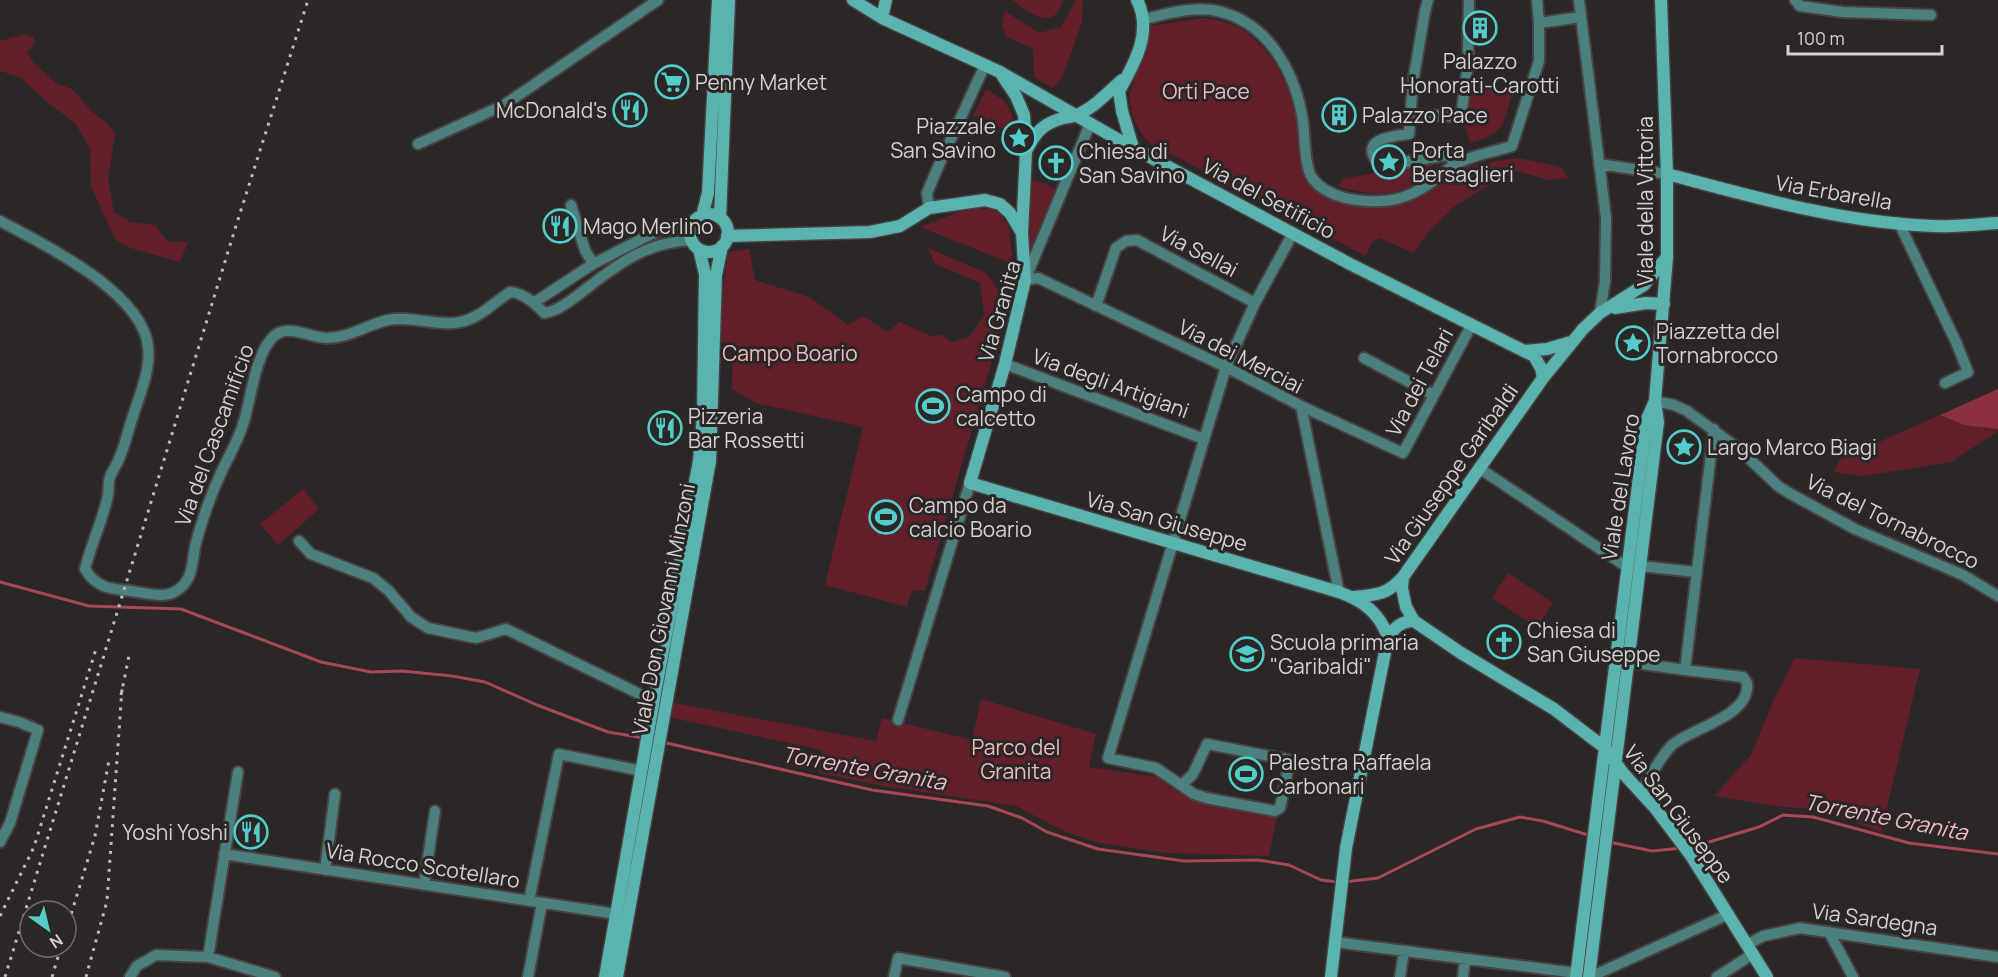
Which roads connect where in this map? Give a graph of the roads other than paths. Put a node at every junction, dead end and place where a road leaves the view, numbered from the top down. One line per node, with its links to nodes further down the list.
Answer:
1 (658, 0): 24 (street)
2 (718, 0): 33 (main road, Viale Don Giovanni Minzoni)
3 (729, 0): 32 (main road)
4 (853, 0): 15 (main road, Via del Setificio)
5 (886, 0): 15 (main road)
6 (1137, 0): 16 (main road)
7 (1428, 0): 21 (street)
8 (1469, 0): 21 (street)
9 (1537, 0): 17 (street)
10 (1579, 0): 14 (street)
11 (1661, 0): 29 (main road, Viale della Vittoria)
12 (1799, 2): 13 (street)
13 (1931, 15)
14 (1581, 17): 17 (street); 28 (street)
15 (882, 18): 18 (main road, Via del Setificio)
16 (1145, 19): 20 (main road); 27 (street)
17 (1539, 23): 27 (street)
18 (985, 64): 19 (main road, Via del Setificio); 31 (street)
19 (1000, 72): 22 (main road, Via del Setificio); 26 (main road)
20 (1128, 75): 22 (main road); 25 (main road)
21 (1411, 114): 27 (street)
22 (1076, 115): 23 (main road, Via del Setificio); 26 (main road)
23 (1090, 124): 25 (main road, Via del Setificio); 43 (street, Via Granita)
24 (418, 144)
25 (1133, 148): 38 (main road, Via del Setificio)
26 (1026, 152): 37 (main road)
27 (1456, 163)
28 (1599, 164): 29 (street); 44 (street)
29 (1667, 174): 35 (main road, Via Erbarella); 41 (main road, Viale della Vittoria)
30 (571, 205): 42 (street)
31 (928, 208): 37 (main road); 39 (main road)
32 (720, 218): 33 (main road); 39 (main road)
33 (698, 219): 40 (main road, Viale Don Giovanni Minzoni); 42 (street)
34 (0, 221): 46 (street, Via del Cascamificio)
35 (1899, 223): 36 (main road, Via Erbarella); 58 (street)
36 (1998, 223)
37 (1022, 233): 43 (main road)
38 (1293, 233): 47 (street); 51 (main road, Via del Setificio)
39 (725, 241): 40 (main road); 79 (main road, Viale Don Giovanni Minzoni)
40 (695, 244): 46 (street); 78 (main road, Viale Don Giovanni Minzoni)
41 (1667, 258): 45 (main road); 48 (main road, Viale della Vittoria)
42 (593, 264): 46 (street)
43 (1025, 280): 49 (street, Via dei Merciai); 55 (main road, Via Granita)
44 (1604, 291): 45 (street); 50 (street)
45 (1621, 300): 50 (main road)
46 (535, 302)
47 (1255, 303): 49 (street, Via Sellai); 56 (street)
48 (1664, 304): 50 (main road); 60 (main road, Viale della Vittoria)
49 (1096, 306): 56 (street, Via dei Merciai)
50 (1600, 313): 52 (main road, Via Giuseppe Garibaldi)
51 (1471, 326): 53 (main road, Via del Setificio); 59 (street, Via dei Telari)
52 (1572, 341): 53 (main road); 57 (main road, Via Giuseppe Garibaldi)
53 (1523, 351): 57 (main road, Via del Setificio)
54 (1364, 358): 59 (street)
55 (1005, 364): 63 (street, Via degli Artigiani); 65 (main road, Via Granita)
56 (1226, 368): 61 (street, Via dei Merciai); 63 (street)
57 (1543, 378): 64 (main road, Via Giuseppe Garibaldi)
58 (1945, 383)
59 (1434, 395): 61 (street, Via dei Telari)
60 (1654, 401): 62 (street, Via del Tornabrocco); 68 (main road, Viale del Lavoro)
61 (1301, 406): 71 (street, Via dei Merciai)
62 (1714, 429): 69 (street); 72 (street, Via del Tornabrocco)
63 (1204, 439): 67 (street)
64 (1479, 468): 68 (street); 70 (main road, Via Giuseppe Garibaldi)
65 (970, 483): 67 (main road, Via San Giuseppe); 81 (street, Via Granita)
66 (299, 541): 78 (street)
67 (1174, 543): 71 (main road, Via San Giuseppe); 87 (street)
68 (1634, 566): 69 (street); 76 (main road, Viale del Lavoro); 82 (main road, Viale del Lavoro)
69 (1696, 573): 77 (street)
70 (1403, 577): 73 (main road, Via Giuseppe Garibaldi); 74 (main road)
71 (1339, 592): 73 (main road, Via San Giuseppe)
72 (1998, 596)
73 (1353, 597): 75 (main road)
74 (1414, 621): 75 (main road); 82 (main road, Via San Giuseppe)
75 (1388, 637): 102 (main road)
76 (1628, 662): 77 (street); 84 (main road, Viale del Lavoro)
77 (1685, 670): 88 (street)
78 (654, 701): 79 (main road, Viale Don Giovanni Minzoni)
79 (657, 716): 83 (main road, Viale Don Giovanni Minzoni)
80 (0, 717): 92 (street)
81 (898, 720)
82 (1605, 748): 84 (main road, Via San Giuseppe); 91 (main road, Viale del Lavoro)
83 (650, 758): 85 (main road, Viale Don Giovanni Minzoni); 114 (main road, Viale Don Giovanni Minzoni)
84 (1616, 763): 88 (main road, Via San Giuseppe); 91 (main road, Viale del Lavoro)
85 (642, 771): 97 (street); 99 (main road, Viale Don Giovanni Minzoni)
86 (238, 772): 93 (street)
87 (1182, 785): 87 (street)
88 (1641, 792): 100 (main road, Via San Giuseppe)
89 (335, 794): 94 (street)
90 (435, 811): 96 (street)
91 (1603, 815): 95 (main road, Viale del Lavoro)
92 (0, 842)
93 (224, 854): 94 (street, Via Rocco Scotellaro); 105 (street)
94 (325, 870): 96 (street, Via Rocco Scotellaro)
95 (1594, 881): 109 (main road, Viale del Lavoro); 120 (main road, Viale del Lavoro)
96 (424, 885): 97 (street, Via Rocco Scotellaro)
97 (529, 901): 98 (street, Via Rocco Scotellaro)
98 (542, 903): 99 (street, Via Rocco Scotellaro); 112 (street)
99 (616, 914): 113 (main road, Viale Don Giovanni Minzoni)
100 (1729, 914): 103 (main road, Via San Giuseppe); 120 (street)
101 (1829, 932): 103 (street, Via Sardegna); 106 (street, Via Sardegna); 123 (street)
102 (1335, 942): 104 (street); 117 (main road)
103 (1751, 949): 121 (street, Via Sardegna); 122 (main road, Via San Giuseppe)
104 (1404, 951): 107 (street); 118 (street)
105 (208, 957): 110 (street); 111 (street)
106 (1998, 957)
107 (1465, 959): 108 (street); 119 (street)
108 (1535, 973): 109 (street)
109 (1576, 975)
110 (130, 977)
111 (275, 977)
112 (528, 977)
113 (605, 977)
114 (617, 977)
115 (894, 977): 116 (street)
116 (1005, 977)
117 (1330, 977)
118 (1400, 977)
119 (1463, 977)
120 (1589, 977)
121 (1717, 977)
122 (1767, 977)
123 (1853, 977)

